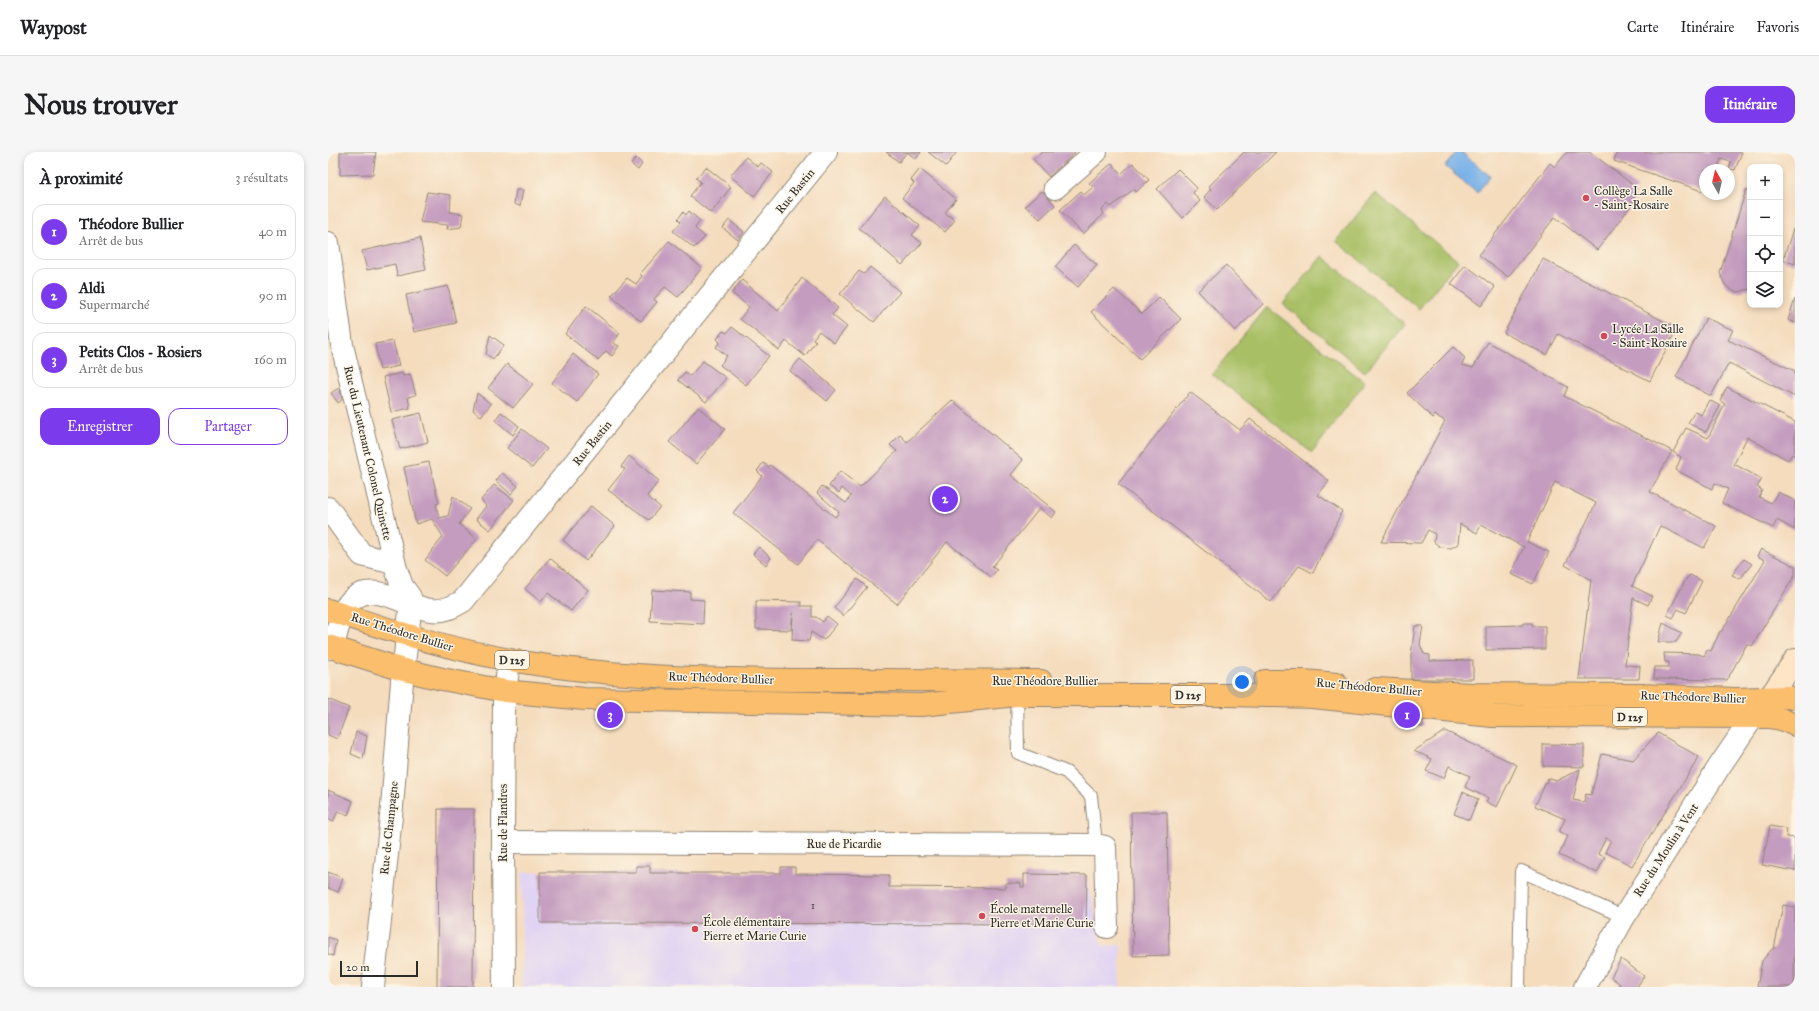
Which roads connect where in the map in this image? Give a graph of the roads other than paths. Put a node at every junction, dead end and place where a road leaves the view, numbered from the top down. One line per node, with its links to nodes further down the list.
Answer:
1 (826, 152): 7 (street, Rue Bastin)
2 (1096, 152): 3 (street)
3 (1055, 188)
4 (328, 243): 6 (street, Rue du Lieutenant Colonel Quinette)
5 (328, 508): 6 (street)
6 (394, 563): 7 (street, Rue du Lieutenant Colonel Quinette)
7 (411, 603): 8 (street, Rue Bastin); 9 (street)
8 (333, 616): 9 (main road, Rue Théodore Bullier / D 125); 10 (street, Rue Bastin)
9 (407, 636): 11 (main road, Rue Théodore Bullier / D 125); 13 (street, Rue de Champagne)
10 (330, 647): 13 (main road, Rue Théodore Bullier / D 125)
11 (509, 660): 14 (main road, Rue Théodore Bullier / D 125); 15 (street, Rue de Flandres)
12 (1795, 660): 17 (main road)
13 (403, 670): 15 (main road, Rue Théodore Bullier / D 125); 23 (street, Rue de Champagne)
14 (1016, 688): 15 (main road, Rue Théodore Bullier / D 125); 17 (main road, Rue Théodore Bullier / D 125); 20 (lane)
15 (505, 691): 19 (street, Rue de Flandres)
16 (1795, 698): 17 (main road, D 125)
17 (1764, 711): 18 (main road, D 125); 21 (street, Rue du Moulin à Vent)
18 (1795, 725)
19 (503, 842): 20 (street, Rue de Picardie); 24 (street, Rue de Flandres)
20 (1096, 846): 22 (street)
21 (1624, 917): 25 (lane); 26 (street, Rue du Moulin à Vent)
22 (1107, 927)
23 (372, 987)
24 (504, 987)
25 (1519, 987)
26 (1585, 987)

